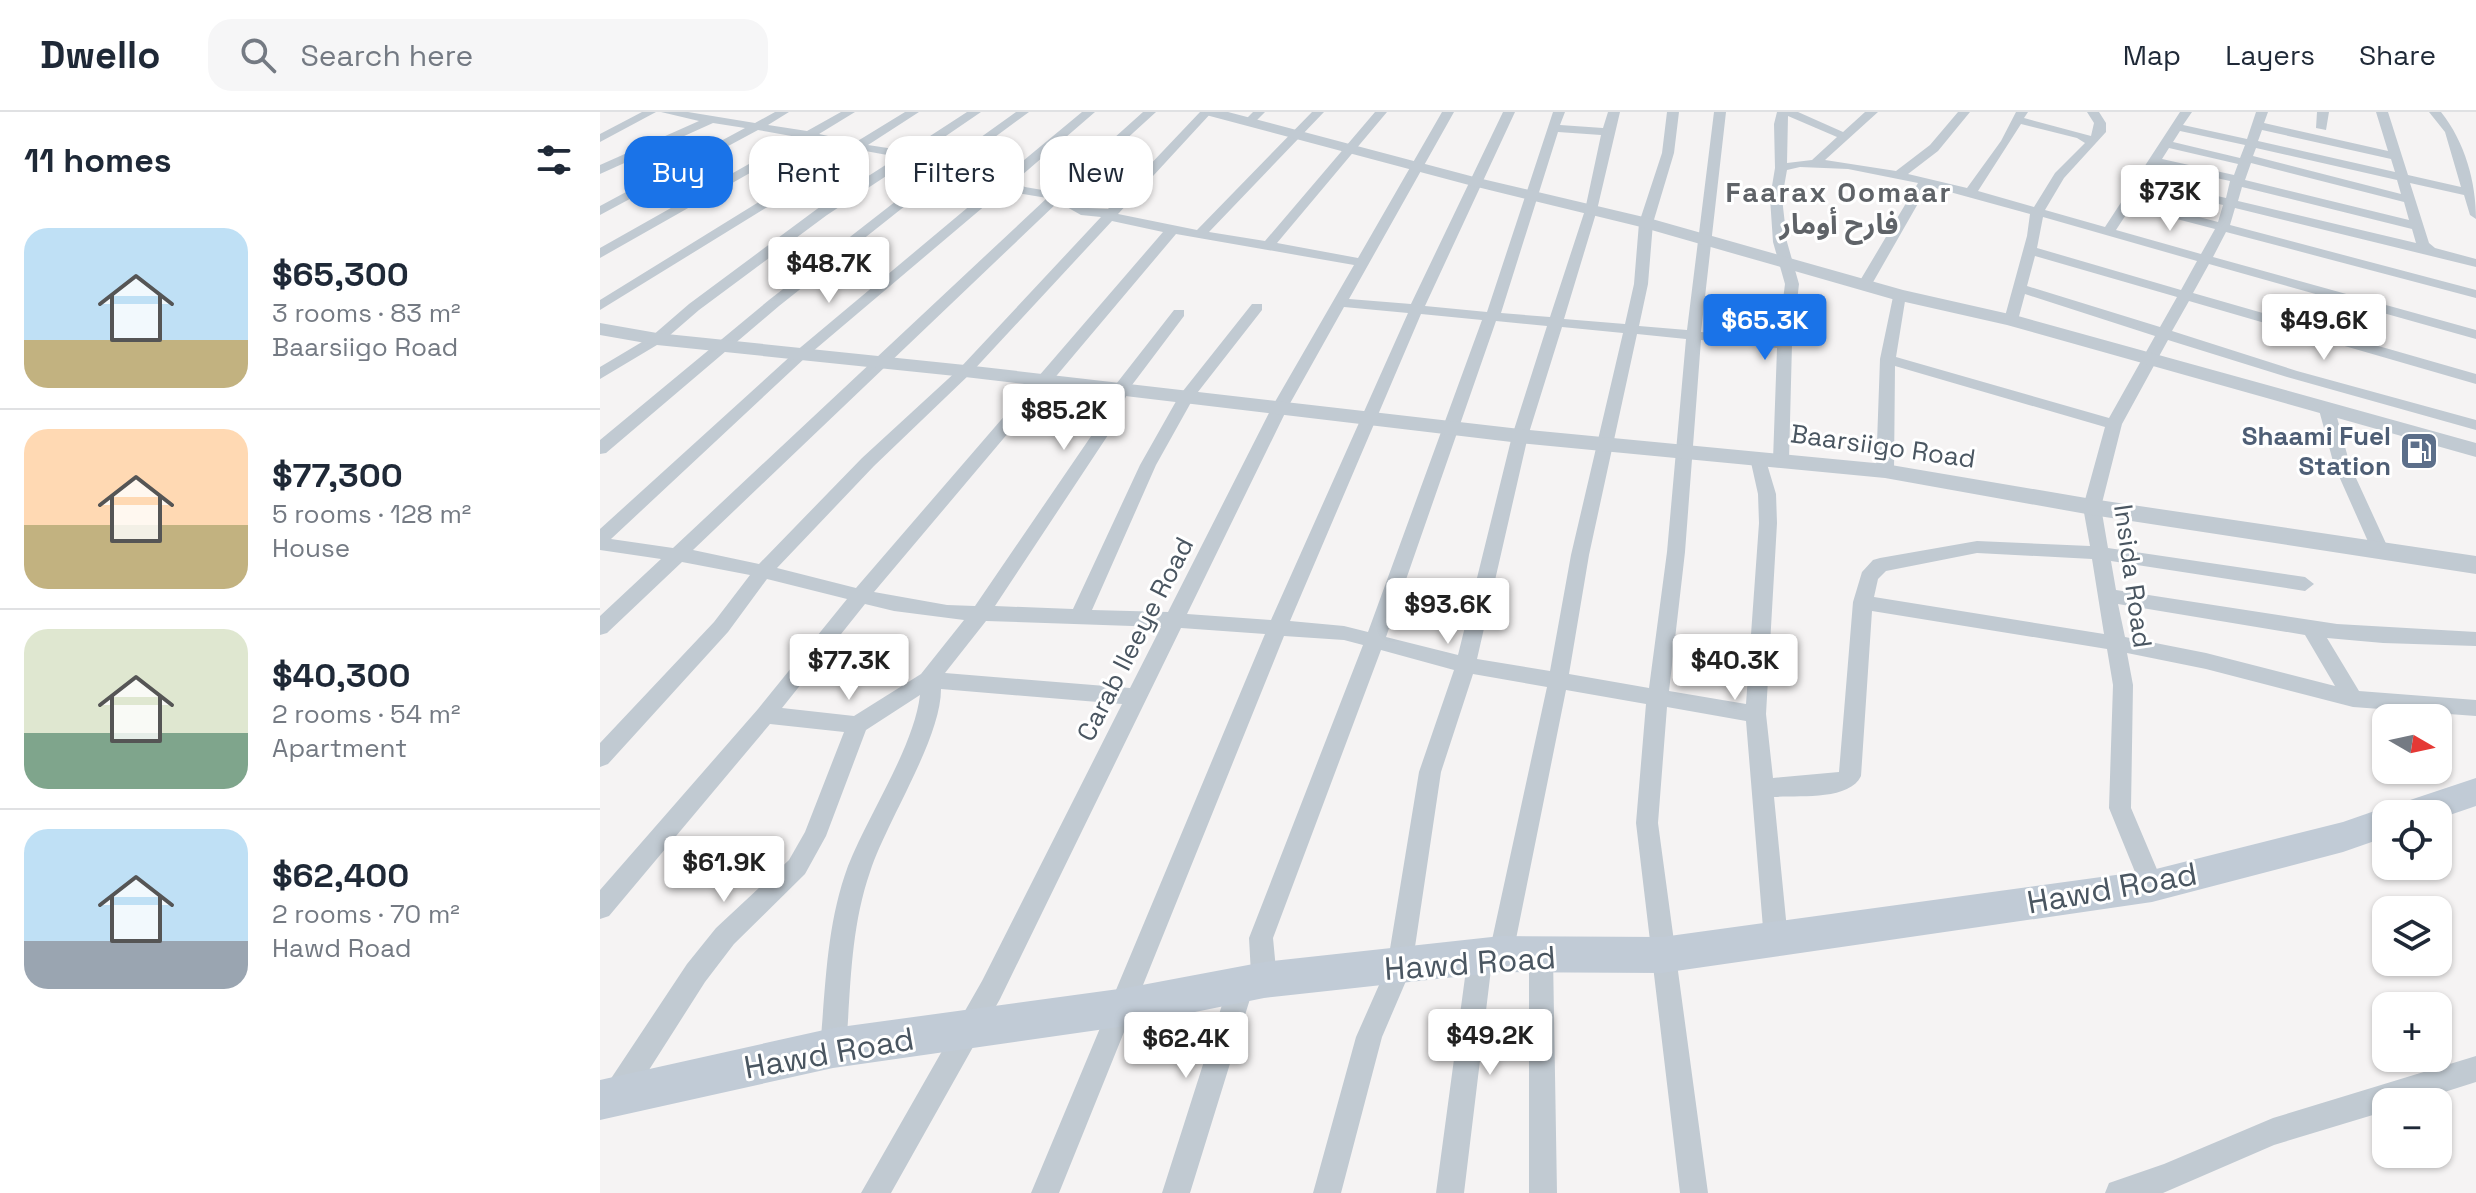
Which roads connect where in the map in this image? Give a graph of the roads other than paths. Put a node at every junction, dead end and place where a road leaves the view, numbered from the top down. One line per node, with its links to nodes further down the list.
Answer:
1 (650, 112): 42 (street)
2 (667, 112): 26 (street)
3 (783, 112): 32 (street)
4 (849, 112): 35 (street)
5 (913, 112): 43 (street)
6 (975, 112): 38 (street)
7 (1023, 112): 39 (street)
8 (1089, 112): 50 (street)
9 (1150, 112): 40 (street)
10 (1209, 112): 28 (street); 76 (street)
11 (1318, 112): 36 (street)
12 (1381, 112): 46 (street)
13 (1448, 112): 52 (street, Carab Ileeye Road)
14 (1509, 112): 58 (street)
15 (1614, 112): 34 (street)
16 (1673, 112): 77 (street)
17 (1720, 112): 83 (street)
18 (1786, 112): 41 (street); 53 (street)
19 (1872, 112): 41 (street)
20 (1964, 112): 56 (street)
21 (2093, 112): 44 (street)
22 (2186, 112): 31 (street)
23 (2323, 112): 33 (street)
24 (2382, 112): 47 (street)
25 (2435, 112): 62 (street)
26 (710, 116): 32 (street); 55 (street)
27 (2020, 116): 44 (street); 61 (street)
28 (1254, 117): 36 (street)
29 (2260, 119): 47 (street); 51 (street, Insida Road)
30 (1556, 120): 34 (street); 63 (street)
31 (2178, 127): 45 (street); 51 (street)
32 (755, 128): 35 (street); 73 (street)
33 (2322, 128)
34 (1607, 132): 72 (street)
35 (809, 135): 37 (street); 87 (street)
36 (1298, 135): 46 (street); 82 (street)
37 (814, 136)
38 (936, 136)
39 (990, 136)
40 (1123, 136)
41 (1846, 137): 48 (street)
42 (600, 139)
43 (869, 139)
44 (2092, 142): 74 (street)
45 (2168, 144): 49 (street); 51 (street)
46 (1351, 149): 52 (street); 84 (street)
47 (2393, 156): 57 (street)
48 (1817, 161): 53 (street); 56 (street)
49 (2155, 161): 51 (street); 59 (street)
50 (1024, 165)
51 (2243, 165): 57 (street); 64 (street); 66 (street, Insida Road); 78 (street)
52 (1419, 166): 58 (street); 90 (street, Carab Ileeye Road)
53 (1781, 168): 89 (street)
54 (885, 169): 112 (street)
55 (600, 170)
56 (1897, 176): 60 (street)
57 (2401, 177): 62 (street); 64 (street)
58 (1475, 182): 63 (street); 102 (street)
59 (2141, 182): 65 (street); 66 (street)
60 (1924, 183): 61 (street); 94 (street)
61 (1970, 193): 74 (street)
62 (2472, 193): 75 (street)
63 (1532, 196): 72 (street); 104 (street)
64 (2410, 200): 78 (street)
65 (2127, 202): 79 (street); 81 (street)
66 (2231, 202): 79 (street, Insida Road); 86 (street)
67 (758, 208): 100 (street)
68 (896, 208): 114 (street)
69 (972, 208): 115 (street)
70 (1044, 208): 118 (street)
71 (1079, 208): 76 (street)
72 (1591, 210): 77 (street); 106 (street)
73 (600, 211)
74 (2037, 212): 81 (street); 85 (street)
75 (2476, 215)
76 (1097, 218): 80 (street); 119 (street)
77 (1646, 223): 83 (street); 108 (street)
78 (2420, 227): 86 (street)
79 (2222, 228): 88 (street, Insida Road); 96 (street)
80 (1171, 231): 82 (street); 122 (street)
81 (2108, 232): 88 (street)
82 (1201, 233): 84 (street)
83 (1704, 239): 89 (street); 111 (street)
84 (1270, 243): 90 (street)
85 (2028, 250): 95 (street); 98 (street)
86 (2428, 250): 91 (street)
87 (600, 254)
88 (2206, 260): 98 (street, Insida Road); 110 (street)
89 (1785, 261): 92 (street); 93 (street)
90 (1362, 263): 99 (street, Carab Ileeye Road)
91 (2476, 263)
92 (1815, 270): 93 (street); 94 (street)
93 (1792, 284): 113 (street)
94 (1865, 284): 97 (street)
95 (2020, 288): 105 (street); 109 (street)
96 (2476, 294)
97 (1899, 295): 105 (street); 117 (street)
98 (2184, 295): 109 (street, Insida Road); 121 (street)
99 (1340, 302): 102 (street); 125 (street, Carab Ileeye Road)
100 (600, 306)
101 (1257, 307): 124 (street)
102 (1416, 311): 104 (street); 127 (street)
103 (1179, 313): 123 (street)
104 (1493, 316): 106 (street); 130 (street)
105 (2011, 320): 116 (street)
106 (1554, 321): 108 (street); 131 (street)
107 (600, 329): 112 (street, Baarsiigo Road)
108 (1631, 330): 111 (street); 132 (street)
109 (2162, 333): 116 (street, Insida Road); 129 (street)
110 (2476, 335)
111 (1696, 336): 113 (street); 135 (street)
112 (657, 339): 114 (street, Baarsiigo Road); 120 (street)
113 (1785, 344): 137 (street)
114 (723, 346): 115 (street, Baarsiigo Road); 133 (street)
115 (800, 355): 118 (street, Baarsiigo Road); 140 (street)
116 (2148, 358): 126 (street); 128 (street, Insida Road)
117 (1888, 359): 128 (street); 138 (street)
118 (881, 361): 119 (street, Baarsiigo Road); 143 (street)
119 (965, 371): 122 (street, Baarsiigo Road); 145 (street)
120 (600, 374)
121 (2476, 379)
122 (1044, 380): 123 (street, Baarsiigo Road); 147 (street)
123 (1121, 388): 124 (street, Baarsiigo Road); 150 (street)
124 (1187, 396): 125 (street, Baarsiigo Road); 151 (street)
125 (1280, 407): 127 (street, Baarsiigo Road); 152 (street, Carab Ileeye Road)
126 (2327, 410): 134 (street); 141 (street)
127 (1369, 417): 130 (street, Baarsiigo Road); 154 (street)
128 (2114, 424): 139 (street, Insida Road)
129 (2476, 425)
130 (1449, 427): 131 (street, Baarsiigo Road); 157 (street)
131 (1520, 436): 132 (street, Baarsiigo Road); 159 (street)
132 (1604, 444): 135 (street, Baarsiigo Road); 161 (street)
133 (600, 449)
134 (2476, 450)
135 (1685, 453): 136 (street, Baarsiigo Road); 163 (street)
136 (1758, 458): 137 (street, Baarsiigo Road); 166 (street)
137 (1781, 460): 138 (street, Baarsiigo Road)
138 (1885, 471): 139 (street, Baarsiigo Road)
139 (2092, 507): 141 (street, Baarsiigo Road); 142 (street, Insida Road)
140 (600, 542): 143 (street)
141 (2380, 550): 144 (street, Baarsiigo Road)
142 (2100, 553): 146 (street); 148 (street, Insida Road); 149 (street)
143 (676, 556): 145 (street); 153 (street)
144 (2476, 565)
145 (763, 571): 147 (street); 169 (street)
146 (2305, 584)
147 (861, 595): 150 (street); 167 (street)
148 (2107, 595): 155 (street); 158 (street, Insida Road)
149 (1863, 602): 158 (street); 170 (street)
150 (980, 614): 151 (street); 160 (street)
151 (1079, 618): 152 (street)
152 (1176, 620): 154 (street); 162 (street, Carab Ileeye Road)
153 (600, 628)
154 (1277, 628): 157 (street); 182 (street)
155 (2312, 630): 156 (street); 164 (street)
156 (2476, 639)
157 (1374, 643): 159 (street); 181 (street)
158 (2115, 643): 164 (street); 174 (street, Insida Road)
159 (1466, 665): 161 (street); 180 (street)
160 (928, 680): 162 (street); 168 (street); 184 (street)
161 (1558, 681): 163 (street); 177 (street)
162 (1137, 697): 183 (street, Carab Ileeye Road)
163 (1658, 698): 166 (street); 178 (street)
164 (2353, 699): 165 (street)
165 (2476, 708)
166 (1756, 714): 170 (street)
167 (765, 715): 168 (street); 175 (street)
168 (857, 725): 186 (street)
169 (600, 758)
170 (1765, 788): 176 (street)
171 (2476, 792): 172 (main road)
172 (2452, 800)
173 (2372, 827): 174 (main road, Hawd Road)
174 (2152, 886): 176 (main road, Hawd Road)
175 (600, 908)
176 (1776, 940): 178 (main road, Hawd Road)
177 (1490, 954): 179 (main road, Hawd Road); 180 (main road, Hawd Road); 191 (street)
178 (1662, 955): 179 (main road, Hawd Road); 193 (street)
179 (1541, 956): 192 (street)
180 (1399, 967): 181 (main road, Hawd Road); 190 (street)
181 (1253, 981): 182 (main road, Hawd Road); 189 (street)
182 (1126, 1007): 183 (main road, Hawd Road); 188 (street)
183 (967, 1029): 184 (main road, Hawd Road); 187 (street, Carab Ileeye Road)
184 (833, 1048): 186 (main road, Hawd Road)
185 (2476, 1069): 194 (street)
186 (608, 1098)
187 (875, 1193)
188 (1045, 1193)
189 (1176, 1193)
190 (1327, 1193)
191 (1450, 1193)
192 (1543, 1193)
193 (1694, 1193)
194 (2119, 1193)

